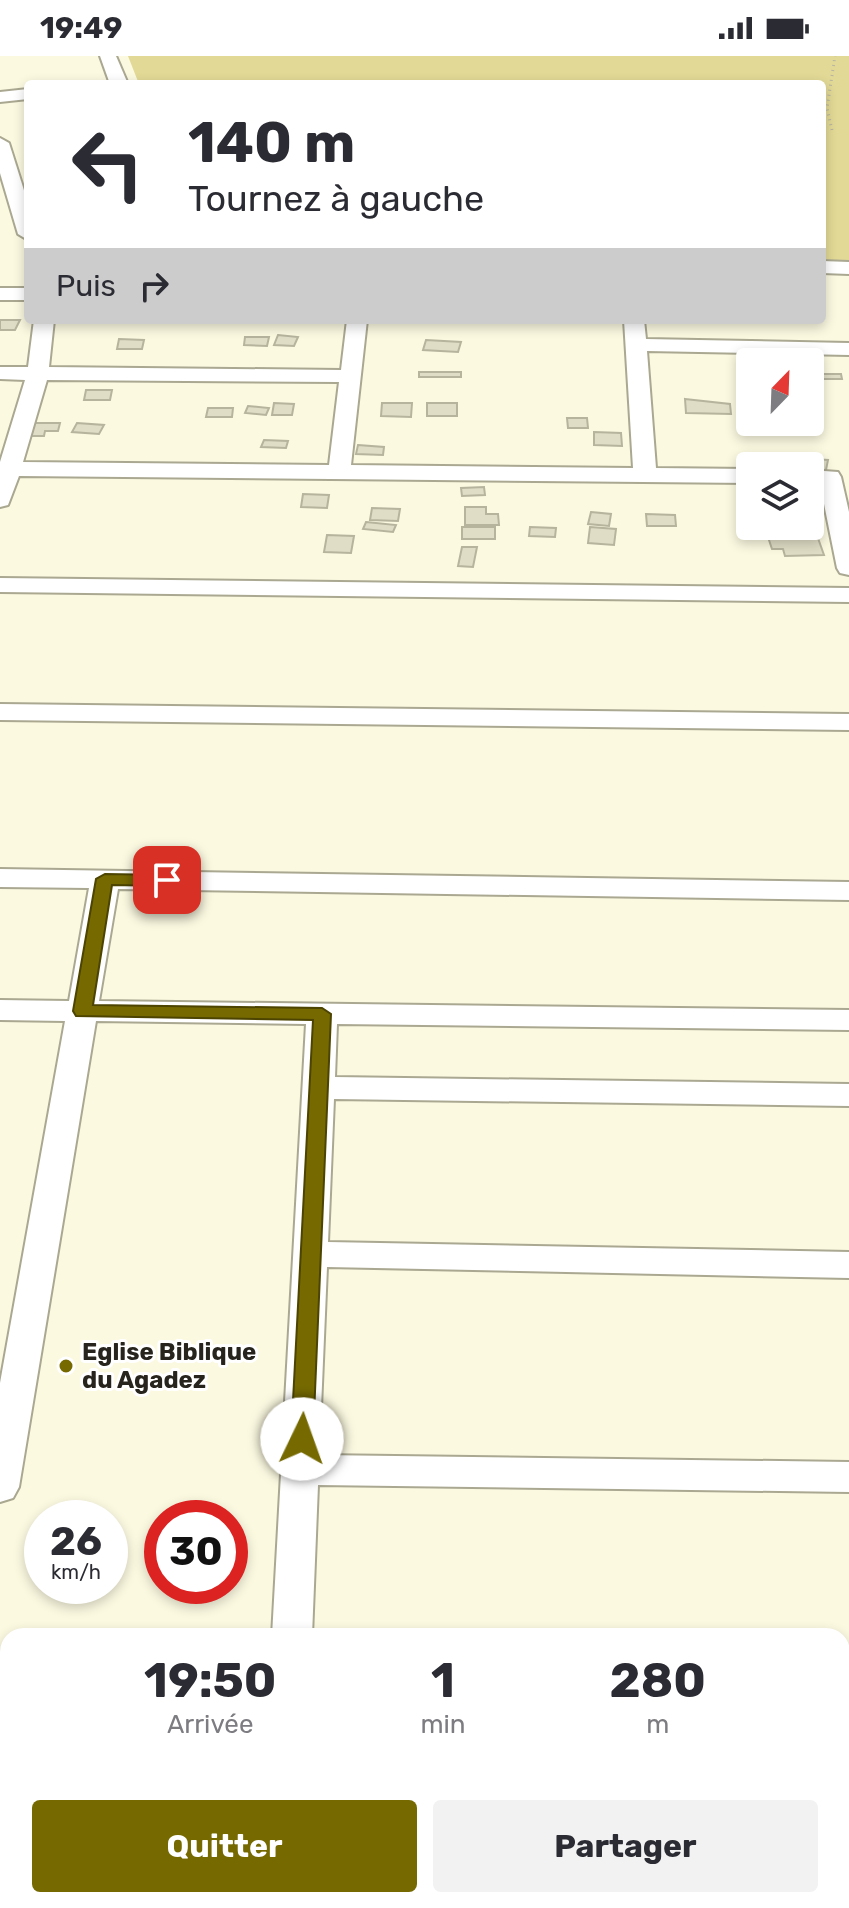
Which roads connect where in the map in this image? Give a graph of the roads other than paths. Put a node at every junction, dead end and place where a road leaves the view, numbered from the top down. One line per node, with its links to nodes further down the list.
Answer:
1 (108, 56): 2 (street)
2 (117, 80)
3 (24, 94): 4 (street)
4 (0, 97)
5 (1, 156): 6 (street)
6 (24, 211): 7 (street)
7 (0, 214)
8 (826, 267): 9 (street)
9 (849, 268)
10 (0, 294): 11 (street)
11 (24, 294)
12 (44, 324): 18 (street)
13 (357, 324): 19 (street)
14 (635, 324): 15 (street)
15 (638, 345): 16 (street); 22 (street)
16 (849, 349)
17 (0, 373): 18 (street)
18 (38, 373): 19 (street); 20 (street)
19 (351, 376): 21 (street)
20 (5, 469): 21 (street); 25 (street)
21 (339, 472): 22 (street)
22 (645, 475): 23 (street)
23 (736, 476)
24 (824, 477): 26 (street)
25 (0, 500)
26 (849, 568)
27 (0, 585): 28 (street)
28 (849, 595)
29 (0, 712): 30 (street)
30 (849, 722)
31 (0, 878): 32 (street)
32 (105, 879): 33 (street); 35 (street)
33 (849, 891)
34 (0, 1010): 35 (street)
35 (82, 1011): 36 (street); 44 (street)
36 (322, 1014): 37 (street); 38 (street)
37 (849, 1020)
38 (319, 1088): 39 (street); 40 (street)
39 (849, 1095)
40 (311, 1254): 41 (street); 42 (street)
41 (849, 1265)
42 (300, 1470): 43 (street); 45 (street)
43 (849, 1477)
44 (0, 1487)
45 (292, 1628)

